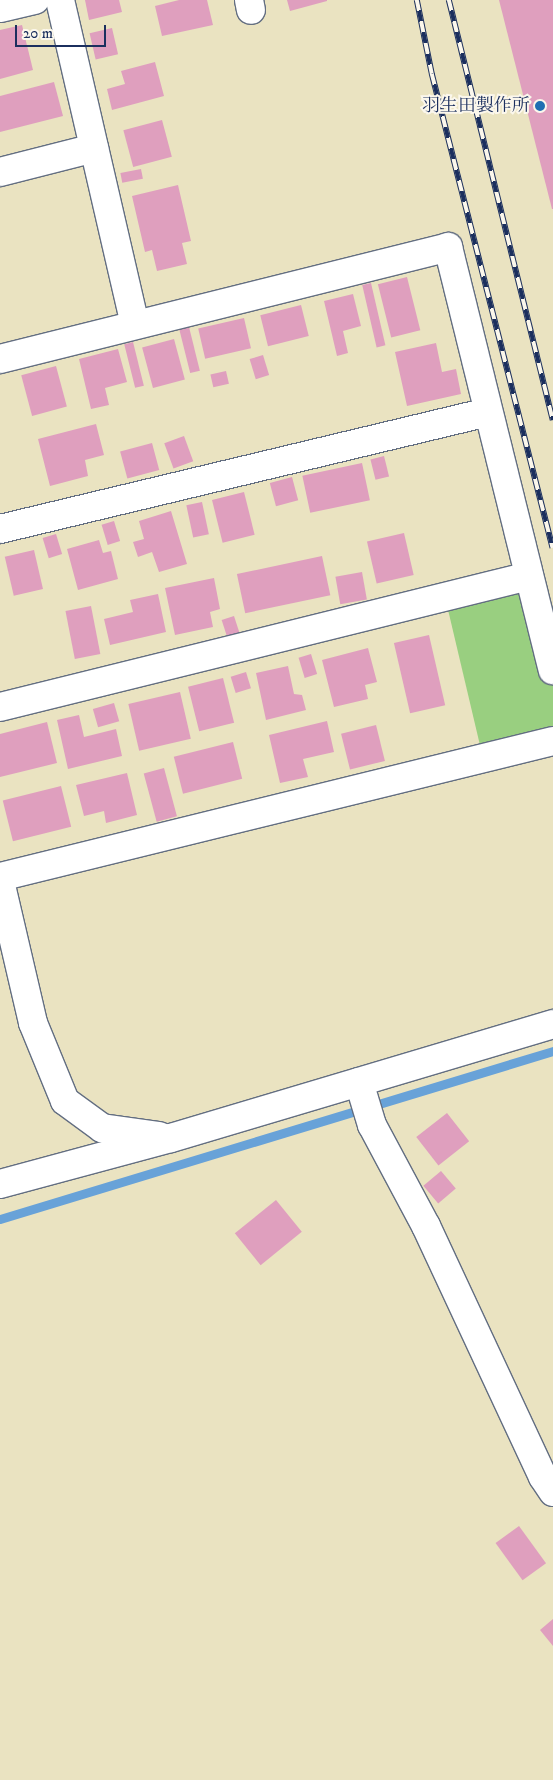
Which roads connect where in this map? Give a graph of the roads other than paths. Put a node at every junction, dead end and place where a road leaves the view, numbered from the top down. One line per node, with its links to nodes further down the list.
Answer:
1 (35, 0): 3 (street)
2 (60, 0): 4 (street)
3 (0, 8)
4 (94, 148): 5 (street); 6 (street)
5 (0, 172)
6 (135, 324): 7 (street); 8 (street)
7 (0, 359)
8 (488, 412): 9 (street); 10 (street)
9 (0, 529)
10 (529, 576): 11 (street); 12 (street)
11 (553, 670)
12 (0, 707)
13 (553, 741): 14 (street)
14 (0, 879): 17 (street)
15 (553, 1024): 16 (street)
16 (359, 1082): 17 (street); 19 (street)
17 (171, 1138): 18 (street)
18 (0, 1184)
19 (553, 1492)

